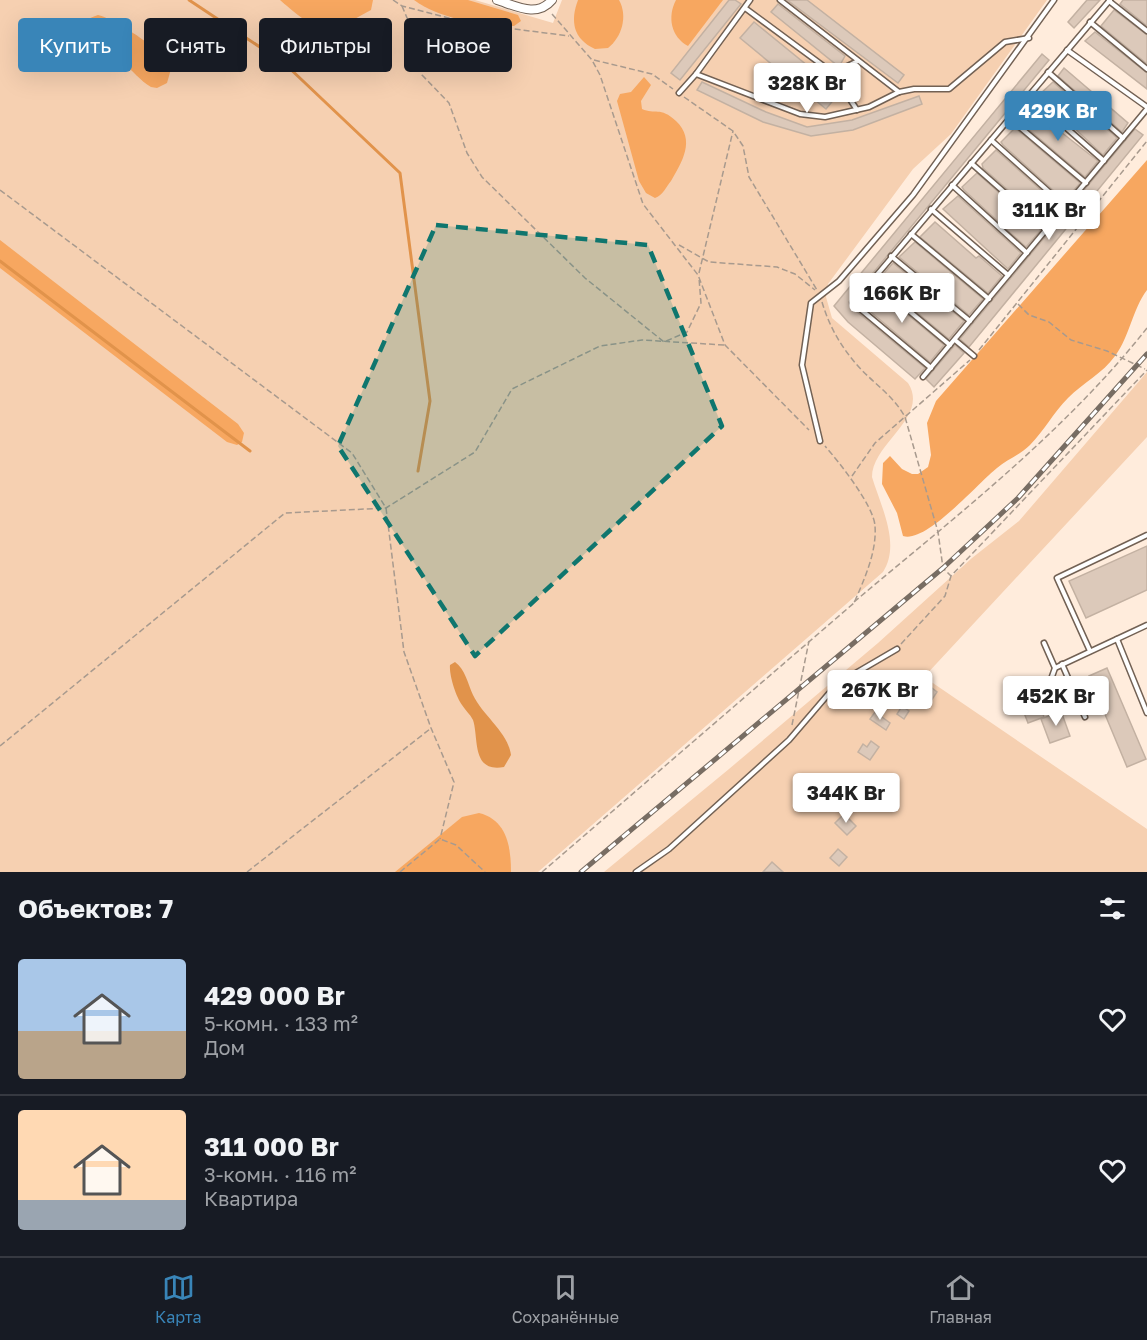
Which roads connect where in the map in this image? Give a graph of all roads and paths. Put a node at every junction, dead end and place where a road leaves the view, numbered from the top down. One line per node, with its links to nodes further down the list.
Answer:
1 (393, 0): 8 (path)
2 (497, 0): 7 (street)
3 (750, 0): 9 (lane)
4 (780, 0): 16 (lane)
5 (1054, 0): 13 (lane)
6 (1110, 0): 10 (lane); 11 (lane)
7 (549, 3): 12 (path)
8 (402, 6): 12 (path); 53 (path)
9 (745, 8): 19 (lane); 20 (lane)
10 (1090, 22): 14 (lane); 17 (lane)
11 (1147, 31)
12 (570, 37): 15 (path)
13 (1029, 38): 21 (lane); 47 (lane)
14 (1066, 50): 18 (lane); 24 (lane)
15 (592, 60): 22 (path); 40 (path)
16 (859, 61): 19 (lane); 21 (lane)
17 (1147, 69)
18 (1048, 72): 23 (lane); 28 (lane)
19 (833, 73): 25 (lane)
20 (696, 74): 22 (lane); 25 (lane)
21 (899, 92): 25 (lane)
22 (679, 93): 27 (path)
23 (1029, 94): 26 (lane); 31 (lane)
24 (1147, 108): 28 (lane)
25 (857, 110)
26 (1009, 118): 29 (lane); 33 (lane)
27 (733, 131): 43 (path); 47 (path)
28 (1123, 138): 31 (lane)
29 (991, 140): 32 (lane); 36 (lane)
30 (1147, 141): 49 (path)
31 (1104, 161): 33 (lane)
32 (971, 163): 34 (lane); 38 (lane)
33 (1086, 183): 36 (lane)
34 (952, 185): 37 (lane); 41 (lane)
35 (0, 190): 64 (path)
36 (1066, 207): 38 (lane)
37 (931, 209): 39 (lane); 45 (lane)
38 (1047, 230): 41 (lane)
39 (911, 234): 42 (lane); 48 (lane)
40 (676, 244): 43 (path); 44 (path)
41 (1027, 253): 45 (lane)
42 (891, 256): 46 (lane); 50 (lane)
43 (702, 258): 44 (path); 47 (path)
44 (698, 275): 53 (path); 54 (path)
45 (1008, 275): 48 (lane)
46 (872, 280): 55 (lane); 58 (lane)
47 (820, 295): 61 (path); 62 (lane)
48 (989, 299): 50 (lane)
49 (1017, 304): 56 (path); 57 (path)
50 (970, 321): 52 (lane)
51 (1147, 328): 57 (path)
52 (955, 340): 55 (lane); 56 (lane)
53 (664, 342): 54 (path); 64 (path)
54 (725, 345): 62 (path)
55 (950, 345): 58 (lane)
56 (974, 356): 61 (path)
57 (1123, 359): 59 (path); 65 (path)
58 (931, 368): 60 (lane)
59 (1147, 369): 67 (path)
60 (923, 377)
61 (904, 417): 63 (path); 65 (path)
62 (820, 441): 63 (path)
63 (851, 477): 68 (path)
64 (386, 508): 82 (path); 84 (path)
65 (938, 532): 67 (path); 68 (path)
66 (1147, 535): 74 (lane)
67 (951, 576): 73 (path)
68 (854, 603): 71 (path)
69 (1147, 625): 70 (lane)
70 (1117, 639): 74 (lane); 80 (lane)
71 (810, 640): 83 (path); 89 (path)
72 (1044, 644): 76 (lane)
73 (897, 649): 83 (lane)
74 (1090, 651): 75 (lane)
75 (1062, 664): 76 (lane); 81 (lane)
76 (1055, 668): 77 (lane)
77 (1044, 687): 78 (lane); 79 (lane)
78 (1019, 698)
79 (1051, 710)
80 (1147, 714)
81 (1085, 717)
82 (431, 728): 85 (path); 86 (path)
83 (789, 740): 90 (lane)
84 (0, 746)
85 (440, 839): 87 (path); 88 (path)
86 (247, 872)
87 (400, 872)
88 (485, 872)
89 (542, 872)
90 (636, 872)

